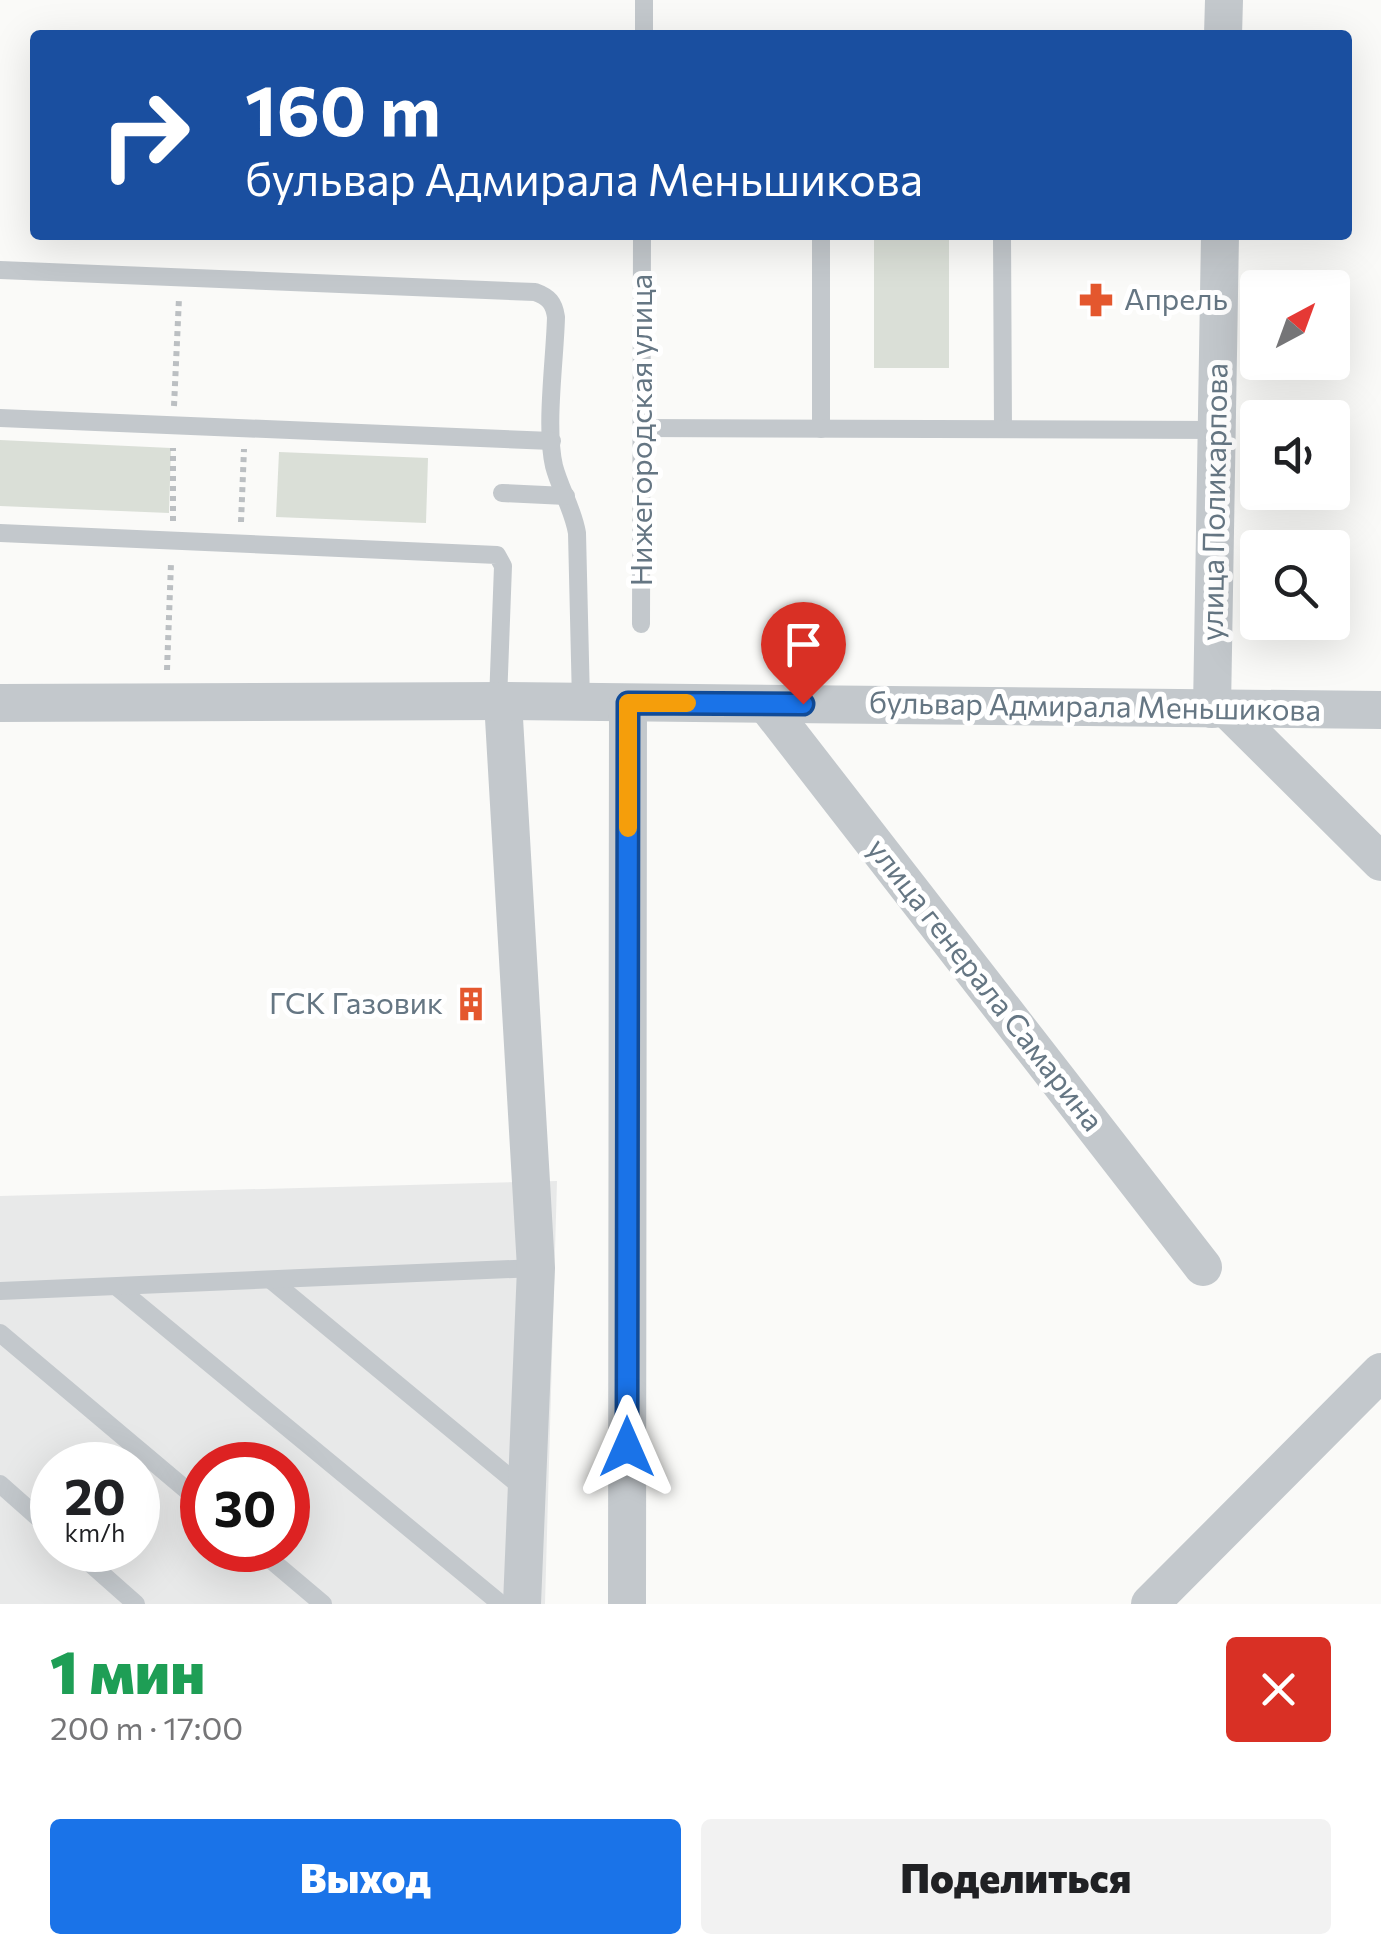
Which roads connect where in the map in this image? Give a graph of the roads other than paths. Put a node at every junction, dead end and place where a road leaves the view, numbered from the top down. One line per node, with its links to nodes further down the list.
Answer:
1 (644, 0): 3 (lane)
2 (1224, 0): 4 (street)
3 (644, 30)
4 (1224, 30)
5 (642, 240): 11 (lane, Нижегородская улица)
6 (820, 240): 12 (lane)
7 (1002, 240): 13 (lane)
8 (1220, 240): 14 (street, улица Поликарпова)
9 (0, 270): 15 (lane)
10 (0, 418): 15 (lane)
11 (641, 428): 12 (lane); 19 (lane, Нижегородская улица)
12 (821, 429): 13 (lane)
13 (1003, 429): 14 (lane)
14 (1216, 430): 25 (street, улица Поликарпова)
15 (552, 441): 17 (lane)
16 (502, 493): 17 (lane)
17 (566, 496): 21 (lane)
18 (0, 533): 20 (lane)
19 (641, 624)
20 (500, 701): 21 (street, бульвар Адмирала Меньшикова); 22 (street, бульвар Адмирала Меньшикова); 29 (street)
21 (581, 702): 23 (street, бульвар Адмирала Меньшикова)
22 (0, 703)
23 (628, 703): 24 (street, бульвар Адмирала Меньшикова); 45 (street)
24 (766, 704): 25 (street, бульвар Адмирала Меньшикова); 28 (street, улица генерала Самарина)
25 (1219, 709): 26 (street, бульвар Адмирала Меньшикова); 27 (street)
26 (1381, 710)
27 (1381, 862)
28 (1203, 1267)
29 (536, 1268): 30 (lane); 37 (street)
30 (270, 1280): 31 (lane); 37 (lane)
31 (117, 1287): 32 (lane); 43 (lane)
32 (0, 1291)
33 (0, 1333): 36 (lane)
34 (1380, 1374): 46 (street)
35 (0, 1484): 38 (lane)
36 (180, 1484)
37 (526, 1491): 44 (street)
38 (30, 1511)
39 (100, 1572): 41 (lane)
40 (285, 1572): 42 (lane)
41 (136, 1604)
42 (323, 1604)
43 (501, 1604)
44 (522, 1604)
45 (627, 1604)
46 (1150, 1604)

